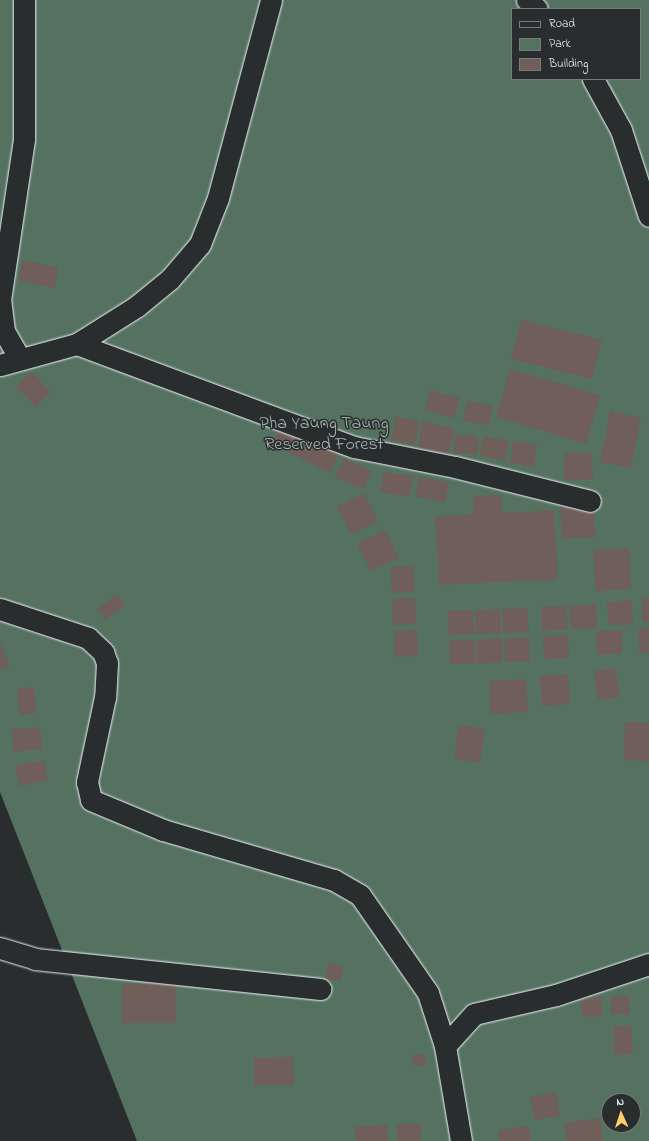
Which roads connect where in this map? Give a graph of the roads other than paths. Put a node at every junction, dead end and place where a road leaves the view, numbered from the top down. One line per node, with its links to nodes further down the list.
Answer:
1 (24, 0): 8 (street)
2 (271, 0): 7 (street)
3 (527, 0): 4 (street)
4 (536, 8)
5 (594, 80): 6 (street)
6 (649, 216)
7 (77, 344): 8 (street); 10 (street)
8 (20, 359): 9 (street)
9 (0, 365)
10 (590, 501)
11 (0, 610): 15 (street)
12 (0, 948): 14 (street)
13 (649, 964): 15 (street)
14 (320, 989)
15 (445, 1046): 16 (street)
16 (461, 1141)

